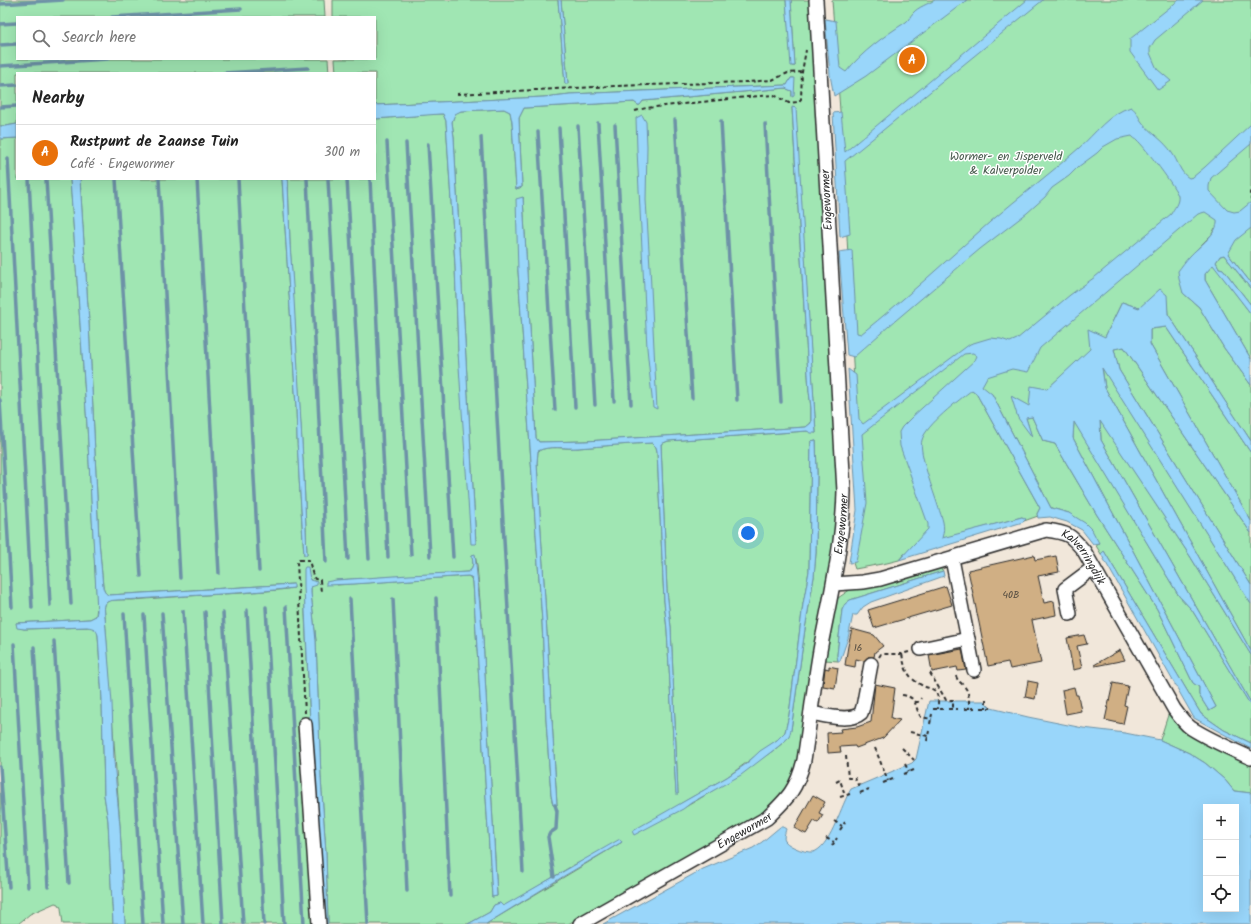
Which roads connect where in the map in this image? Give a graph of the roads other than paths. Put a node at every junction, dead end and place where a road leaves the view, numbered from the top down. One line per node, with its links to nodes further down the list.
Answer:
1 (816, 0): 4 (street, Engewormer)
2 (952, 559): 3 (street, Kalverringdijk); 4 (street, Kalverringdijk); 6 (street)
3 (1093, 568): 5 (street); 12 (street, Kalverringdijk)
4 (834, 584): 10 (street, Engewormer)
5 (1070, 614)
6 (968, 639): 7 (street); 9 (street)
7 (921, 649)
8 (871, 664): 10 (street)
9 (974, 670)
10 (811, 713): 14 (street, Engewormer)
11 (305, 724): 13 (street)
12 (1251, 758)
13 (319, 924)
14 (580, 924)

